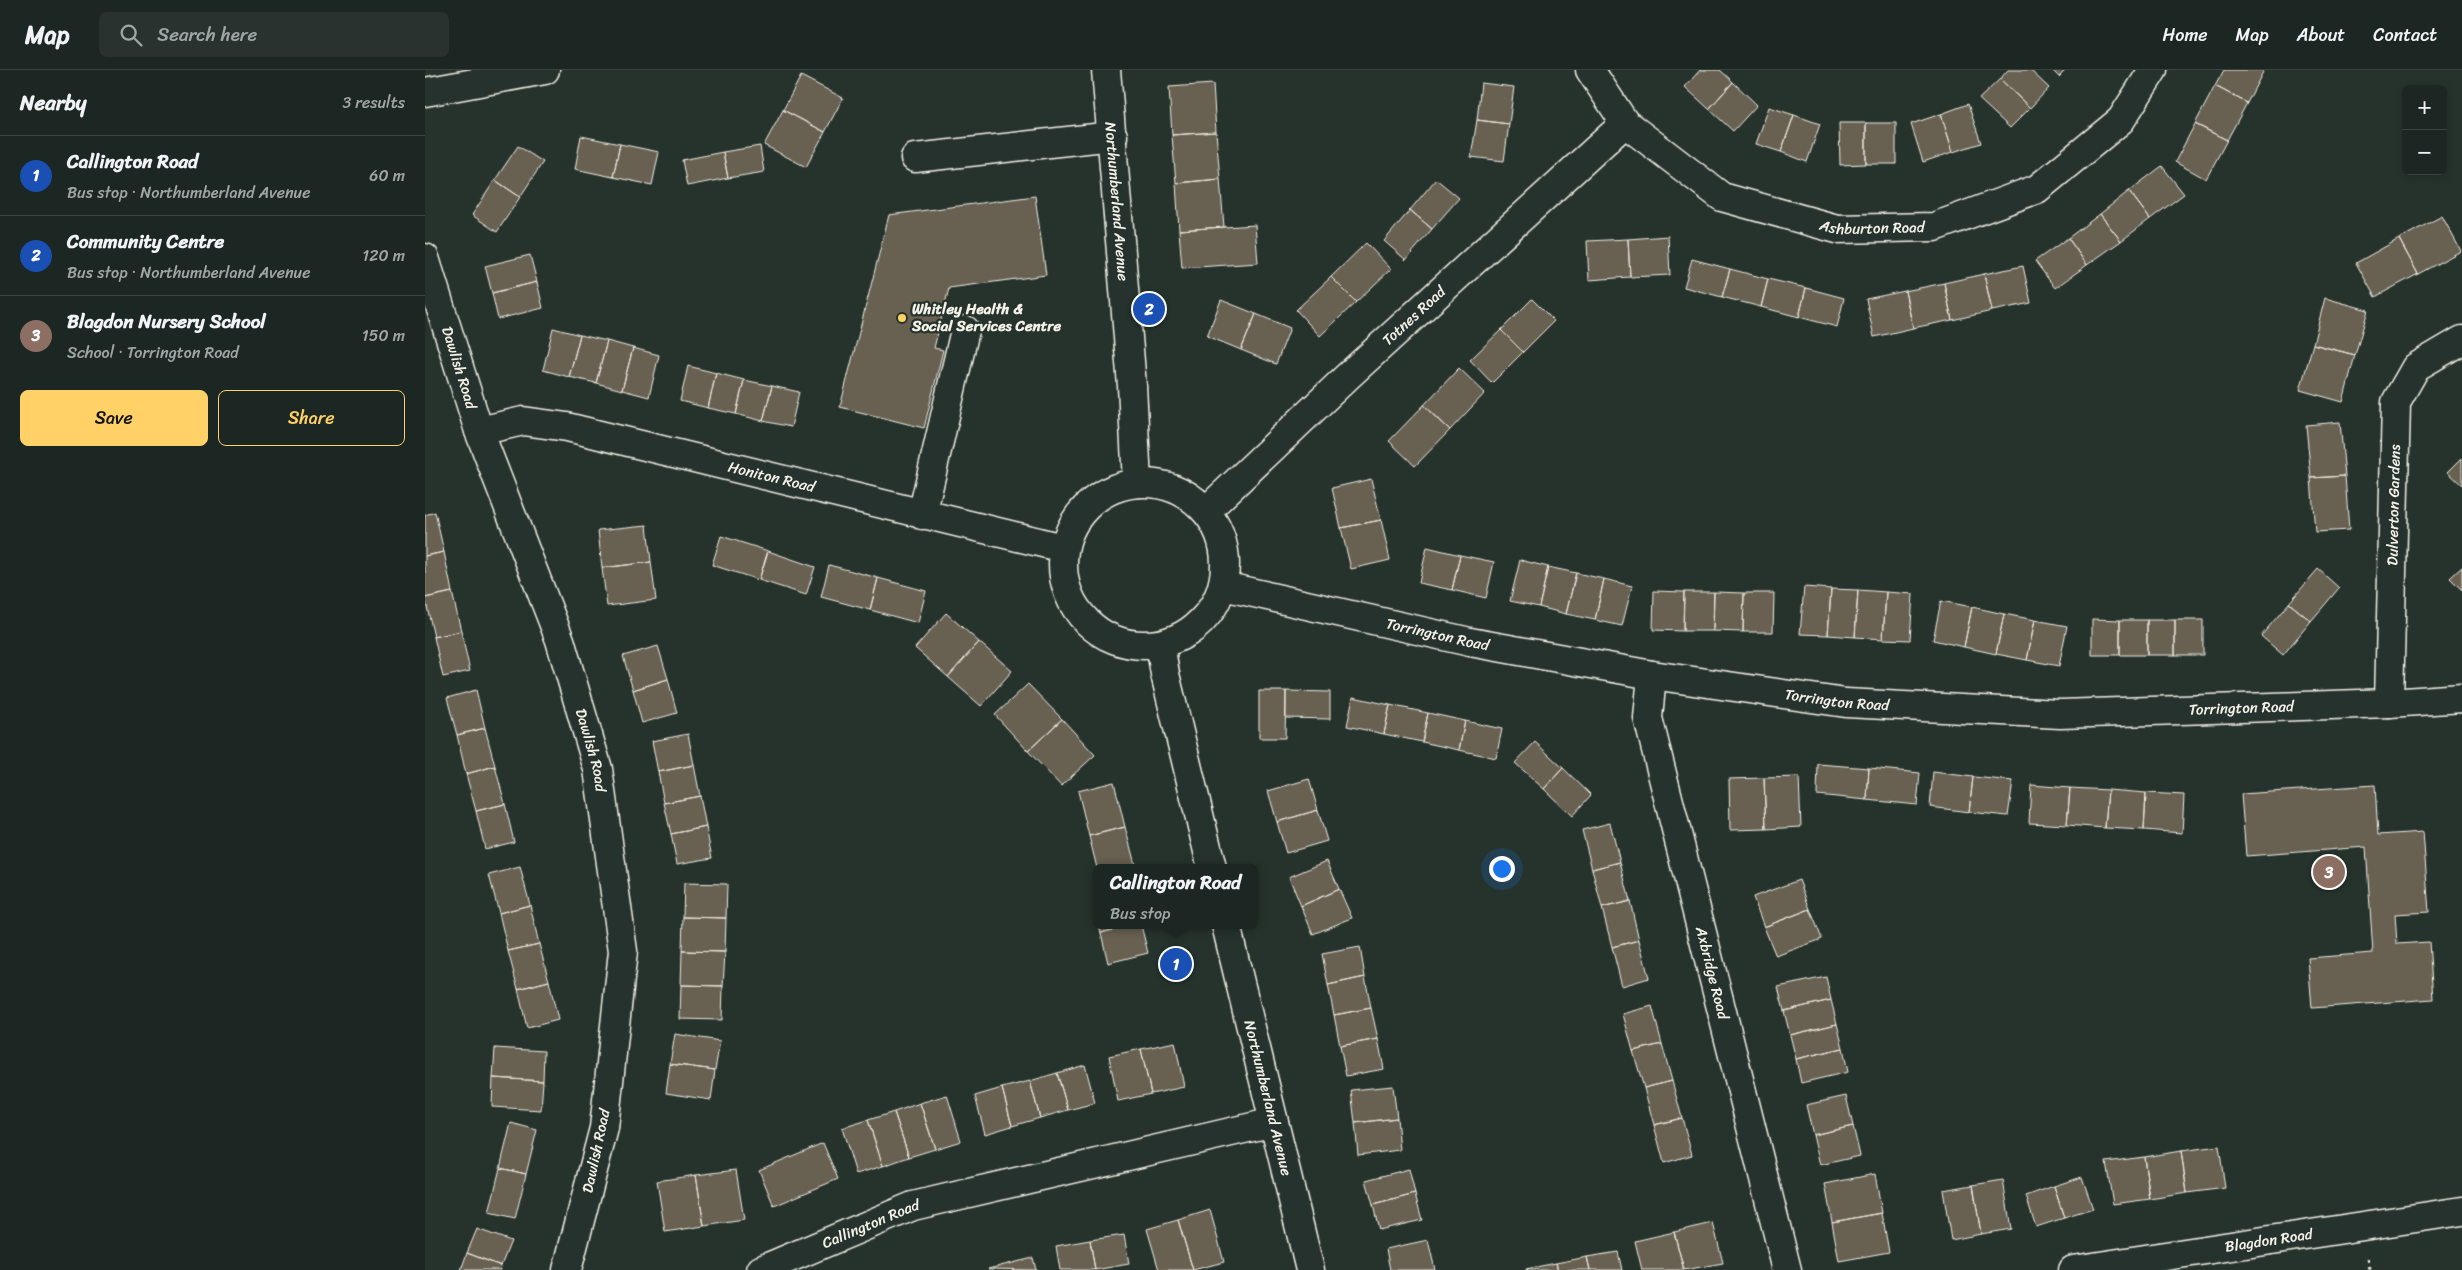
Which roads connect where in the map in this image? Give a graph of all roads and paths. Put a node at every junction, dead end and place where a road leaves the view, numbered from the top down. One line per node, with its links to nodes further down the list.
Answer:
1 (545, 70): 5 (street)
2 (1107, 70): 7 (street, Northumberland Avenue)
3 (1590, 70): 6 (street, Ashburton Road)
4 (2153, 70): 6 (street, Ashburton Road)
5 (425, 92)
6 (1625, 123): 14 (street, Totnes Road)
7 (1113, 136): 8 (street); 13 (street, Northumberland Avenue)
8 (915, 158)
9 (425, 258): 12 (street, Dawlish Road)
10 (965, 330): 15 (street)
11 (2462, 340): 21 (street, Dulverton Gardens)
12 (479, 431): 15 (street, Honiton Road); 26 (street, Dawlish Road)
13 (1137, 482): 14 (street); 16 (street)
14 (1206, 511): 17 (street)
15 (922, 516): 16 (street, Honiton Road)
16 (1063, 548): 18 (street)
17 (1223, 586): 18 (street); 19 (street, Torrington Road)
18 (1160, 644): 22 (street)
19 (1652, 675): 21 (street, Torrington Road); 29 (street, Axbridge Road)
20 (2462, 698): 21 (street, Torrington Road)
21 (2389, 703)
22 (1211, 864)
23 (1227, 929): 24 (street, Northumberland Avenue)
24 (1274, 1122): 27 (street, Callington Road); 28 (street, Northumberland Avenue)
25 (2462, 1211): 30 (street, Blagdon Road)
26 (571, 1268)
27 (761, 1270)
28 (1310, 1270)
29 (1787, 1270)
30 (2073, 1270)

